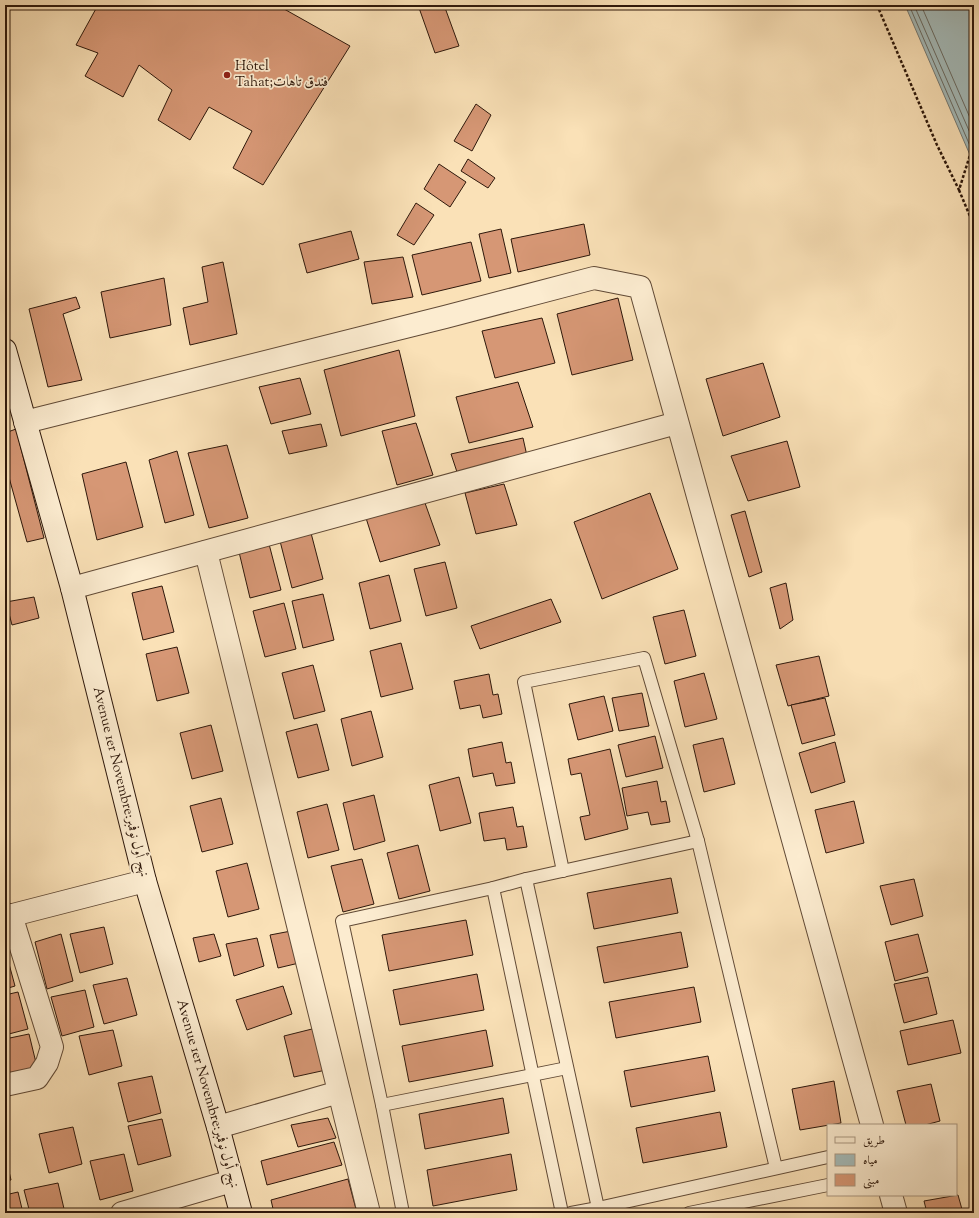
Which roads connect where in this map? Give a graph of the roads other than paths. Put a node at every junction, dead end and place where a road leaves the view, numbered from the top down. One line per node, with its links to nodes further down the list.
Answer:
1 (5, 350): 2 (street, Avenue 1er Novembre;نهج أول نوفمبر)
2 (25, 422): 3 (street); 5 (street, Avenue 1er Novembre;نهج أول نوفمبر)
3 (678, 423): 4 (street); 17 (street)
4 (206, 552): 5 (street); 15 (street)
5 (72, 588): 9 (street, Avenue 1er Novembre;نهج أول نوفمبر)
6 (698, 841): 7 (lane); 7 (lane); 20 (lane)
7 (563, 871): 8 (lane)
8 (526, 879): 10 (lane); 12 (lane)
9 (145, 881): 11 (street); 18 (street, Avenue 1er Novembre;نهج أول نوفمبر)
10 (493, 888): 13 (lane); 16 (lane)
11 (8, 916): 14 (street)
12 (567, 1068): 13 (lane); 24 (lane)
13 (532, 1075): 16 (lane); 29 (lane)
14 (5, 1085)
15 (339, 1092): 18 (street); 27 (street)
16 (382, 1105): 28 (lane)
17 (872, 1124)
18 (218, 1127): 21 (street, Avenue 1er Novembre;نهج أول نوفمبر)
19 (827, 1157): 20 (lane)
20 (776, 1168): 24 (lane)
21 (232, 1181): 25 (street); 26 (street, Avenue 1er Novembre;نهج أول نوفمبر)
22 (827, 1185): 31 (lane)
23 (892, 1196): 32 (street)
24 (598, 1208): 30 (lane)
25 (122, 1213)
26 (241, 1213)
27 (369, 1213)
28 (403, 1213)
29 (562, 1213)
30 (572, 1213)
31 (689, 1213)
32 (896, 1213)

